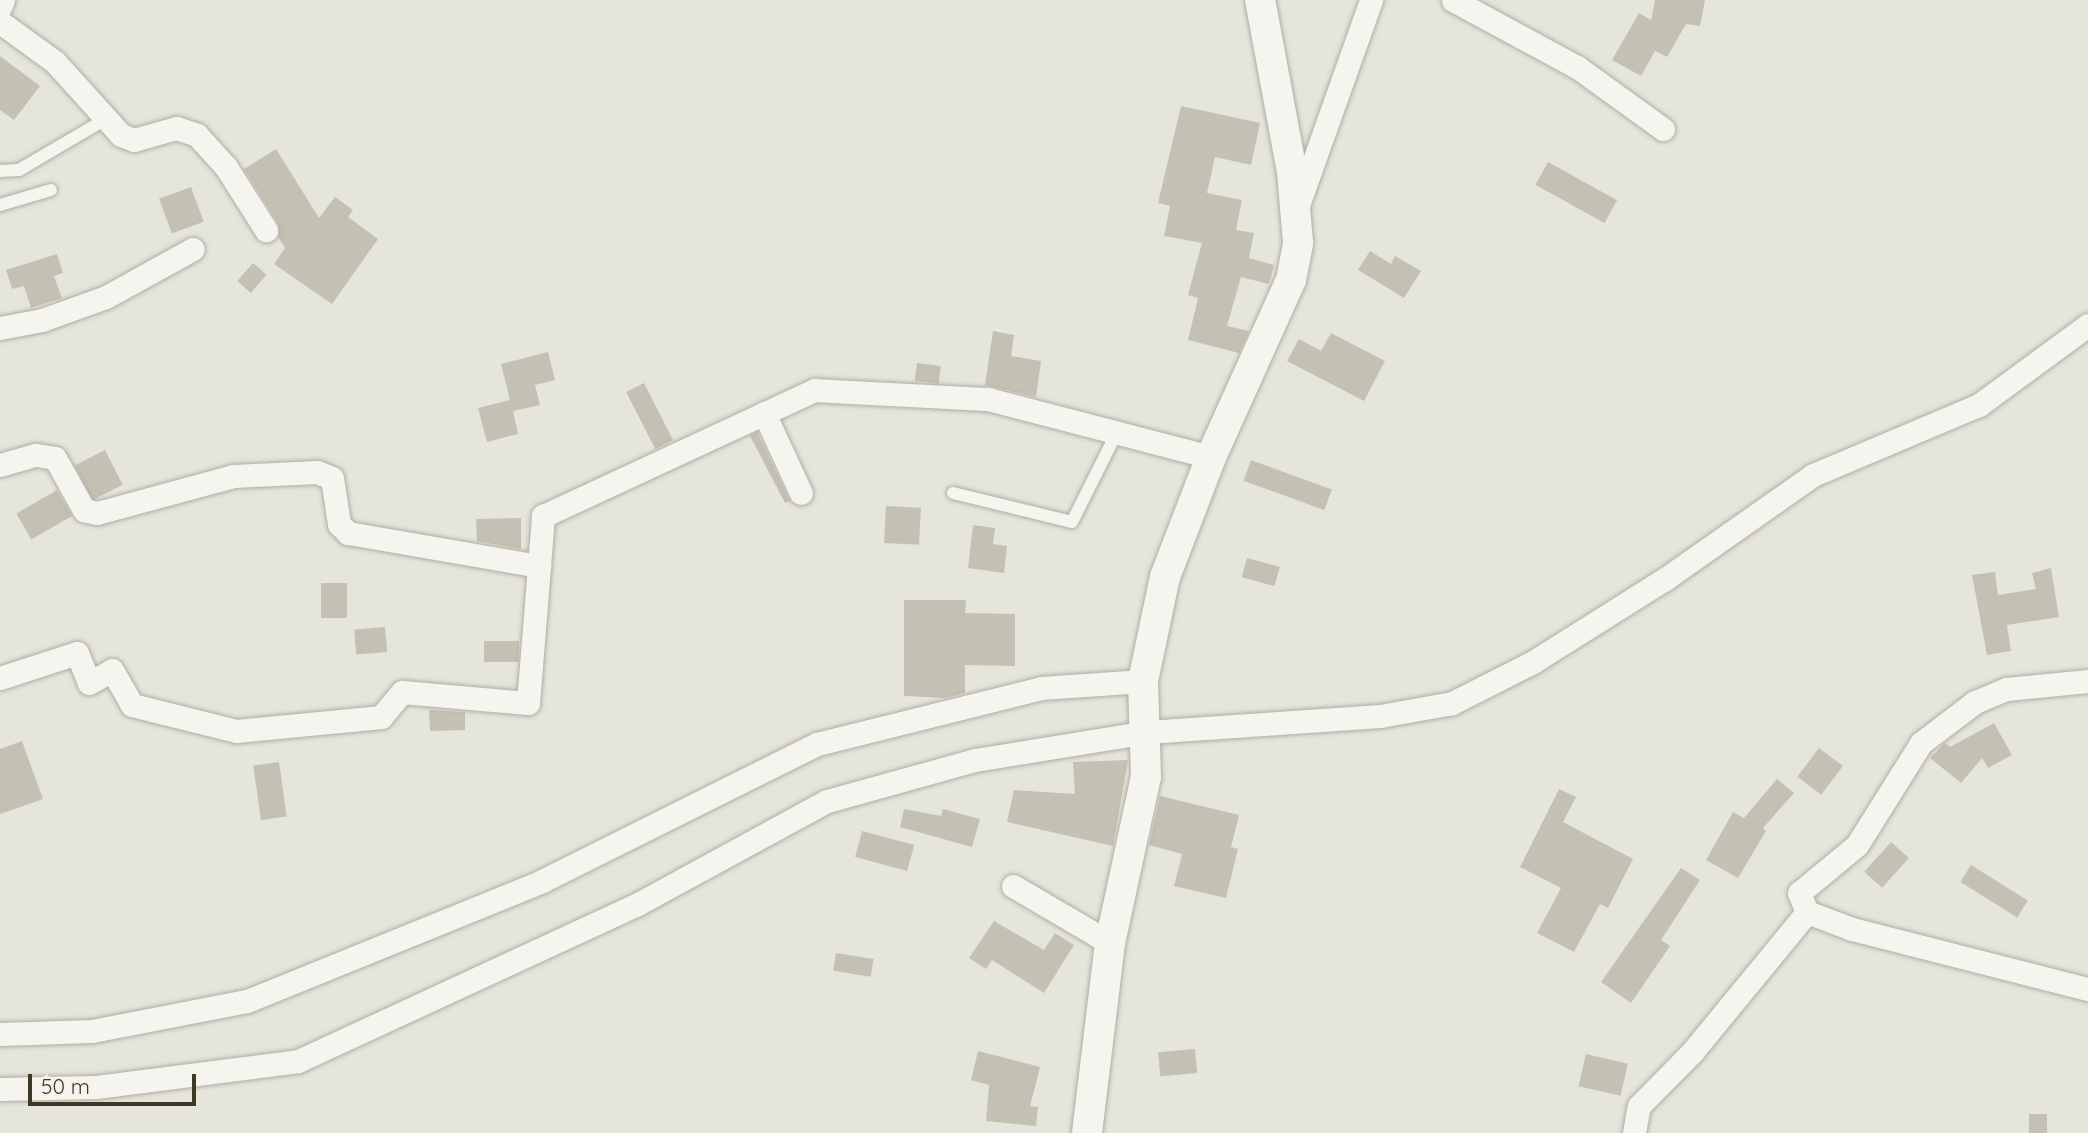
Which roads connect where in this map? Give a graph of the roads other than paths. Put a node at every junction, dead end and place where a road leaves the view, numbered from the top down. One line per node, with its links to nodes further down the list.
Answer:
1 (4, 0): 5 (street)
2 (1260, 0): 12 (street)
3 (1371, 0): 12 (street)
4 (1452, 0): 8 (street)
5 (0, 8)
6 (0, 22): 7 (street)
7 (106, 119): 9 (lane); 13 (street)
8 (1662, 129)
9 (0, 171)
10 (51, 190): 11 (lane)
11 (0, 205)
12 (1296, 211): 19 (street)
13 (266, 230)
14 (193, 249): 16 (street)
15 (2088, 325): 26 (street)
16 (0, 328)
17 (764, 413): 18 (street); 21 (street); 23 (street)
18 (1117, 432): 19 (street); 22 (lane)
19 (1212, 457): 26 (street)
20 (0, 465): 23 (street)
21 (801, 493)
22 (953, 493)
23 (539, 566): 24 (street)
24 (0, 678)
25 (2088, 681): 28 (street)
26 (1145, 707): 29 (street); 31 (street); 32 (street)
27 (1013, 886): 29 (street)
28 (1807, 912): 30 (street); 34 (street)
29 (1110, 943): 33 (street)
30 (2088, 989)
31 (0, 1034)
32 (0, 1089)
33 (1087, 1133)
34 (1634, 1133)

